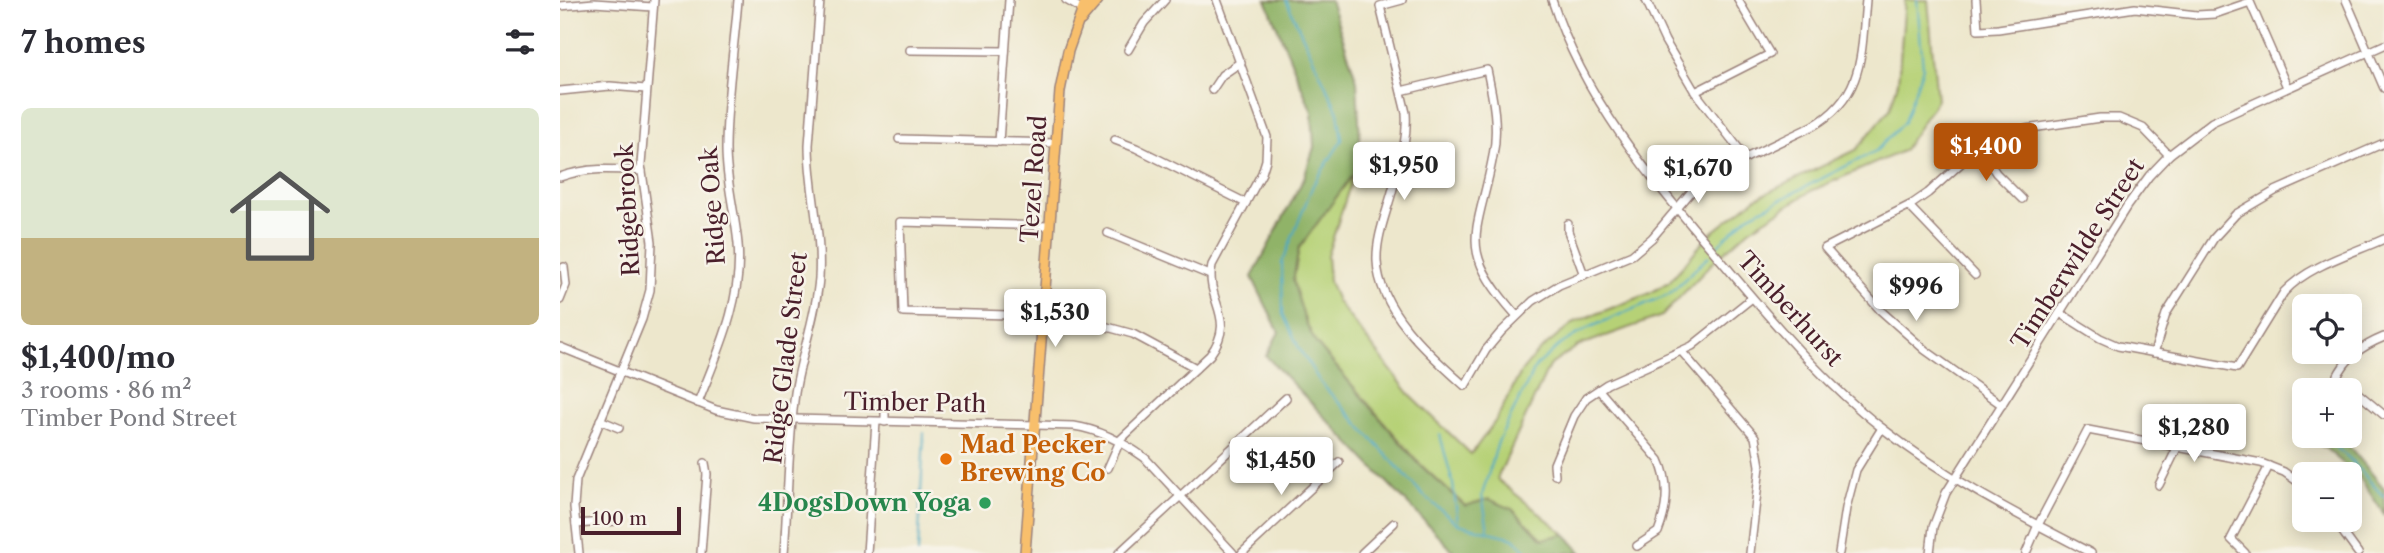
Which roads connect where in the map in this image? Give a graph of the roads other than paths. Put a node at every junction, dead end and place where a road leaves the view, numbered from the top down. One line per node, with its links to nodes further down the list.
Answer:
1 (738, 0): 68 (street, Ridge Oak)
2 (820, 0): 72 (street, Ridge Glade Street)
3 (1009, 0): 21 (street)
4 (1066, 0): 17 (street)
5 (1098, 0): 17 (main road, Tezel Road)
6 (1165, 0): 20 (street)
7 (1217, 0): 23 (street)
8 (1402, 0): 29 (street)
9 (1552, 0): 44 (street, Timberhurst)
10 (1646, 0): 30 (street)
11 (1738, 0): 30 (street)
12 (1866, 0): 38 (street)
13 (1976, 0): 24 (street)
14 (2346, 0): 22 (street)
15 (654, 4): 16 (street); 26 (street, Ridgebrook)
16 (560, 6)
17 (1085, 7): 34 (main road, Tezel Road)
18 (2384, 45): 22 (street, Timberwilde Street)
19 (910, 50): 21 (street)
20 (1128, 50)
21 (1005, 51): 33 (street)
22 (2368, 51): 24 (street, Timberwilde Street); 25 (street)
23 (1241, 62): 27 (street); 42 (street)
24 (2287, 87): 37 (street, Timberwilde Street)
25 (2384, 88)
26 (646, 89): 28 (street); 39 (street, Ridgebrook)
27 (1212, 90)
28 (560, 91)
29 (1401, 91): 56 (street); 56 (street)
30 (1695, 92): 38 (street)
31 (900, 139): 33 (street)
32 (1115, 140): 42 (street)
33 (999, 142): 34 (street)
34 (1056, 143): 46 (main road, Tezel Road)
35 (2384, 143): 62 (street)
36 (1979, 147): 37 (street); 41 (street); 43 (street)
37 (2169, 155): 55 (street, Timberwilde Street)
38 (1746, 158): 44 (street)
39 (642, 171): 40 (street); 64 (street, Ridgebrook)
40 (560, 177)
41 (2022, 199)
42 (1245, 203): 50 (street)
43 (1909, 206): 52 (street); 69 (street)
44 (1677, 209): 51 (street); 53 (street, Timberhurst)
45 (1568, 224): 51 (street)
46 (1049, 226): 57 (main road, Tezel Road); 57 (street)
47 (1108, 233): 50 (street)
48 (2384, 239): 62 (street)
49 (564, 267): 54 (street)
50 (1210, 275): 63 (street)
51 (1584, 275): 56 (street)
52 (1975, 275)
53 (1752, 298): 61 (street); 76 (street, Timberhurst)
54 (560, 300)
55 (2060, 313): 62 (street); 69 (street, Timberwilde Street)
56 (1516, 315)
57 (1043, 316): 74 (main road, Tezel Road)
58 (1100, 324): 63 (street)
59 (2384, 337): 70 (street)
60 (560, 346): 64 (street, Timber Path)
61 (1682, 352): 65 (street); 103 (street)
62 (2154, 353)
63 (1196, 368): 77 (street)
64 (621, 371): 68 (street, Timber Path); 71 (street, Ridgebrook)
65 (1598, 390): 83 (street); 93 (street)
66 (1286, 398): 87 (street)
67 (885, 399): 73 (street)
68 (698, 403): 72 (street, Timber Path)
69 (2002, 405): 85 (street, Timberwilde Street)
70 (2384, 415)
71 (600, 420): 75 (street); 90 (street, Ridgebrook)
72 (793, 420): 73 (street, Timber Path); 96 (street, Ridge Glade Street)
73 (880, 422): 74 (street, Timber Path); 97 (street)
74 (1035, 425): 77 (street, Timber Path); 98 (main road, Tezel Road)
75 (619, 428)
76 (1882, 428): 85 (street, Timberhurst); 104 (street)
77 (1119, 441): 82 (street); 87 (street, Timber Path)
78 (2178, 446): 81 (street); 86 (street); 91 (street)
79 (1339, 462): 101 (street)
80 (705, 463): 95 (street)
81 (2269, 466): 84 (street); 108 (street)
82 (1108, 468)
83 (1555, 475)
84 (2292, 479)
85 (1955, 480): 91 (street, Timberhurst); 105 (street, Timberwilde Street)
86 (2159, 485)
87 (1181, 496): 99 (street); 100 (street, Timber Path)
88 (615, 521): 90 (street)
89 (1394, 523): 102 (street)
90 (576, 524): 94 (street, Ridgebrook)
91 (2038, 525): 106 (street); 107 (street, Timberhurst)
92 (2343, 532): 109 (street)
93 (1637, 546)
94 (579, 553)
95 (701, 553)
96 (784, 553)
97 (867, 553)
98 (1026, 553)
99 (1119, 553)
100 (1233, 553)
101 (1242, 553)
102 (1362, 553)
103 (1750, 553)
104 (1839, 553)
105 (1930, 553)
106 (2026, 553)
107 (2091, 553)
108 (2245, 553)
109 (2358, 553)

